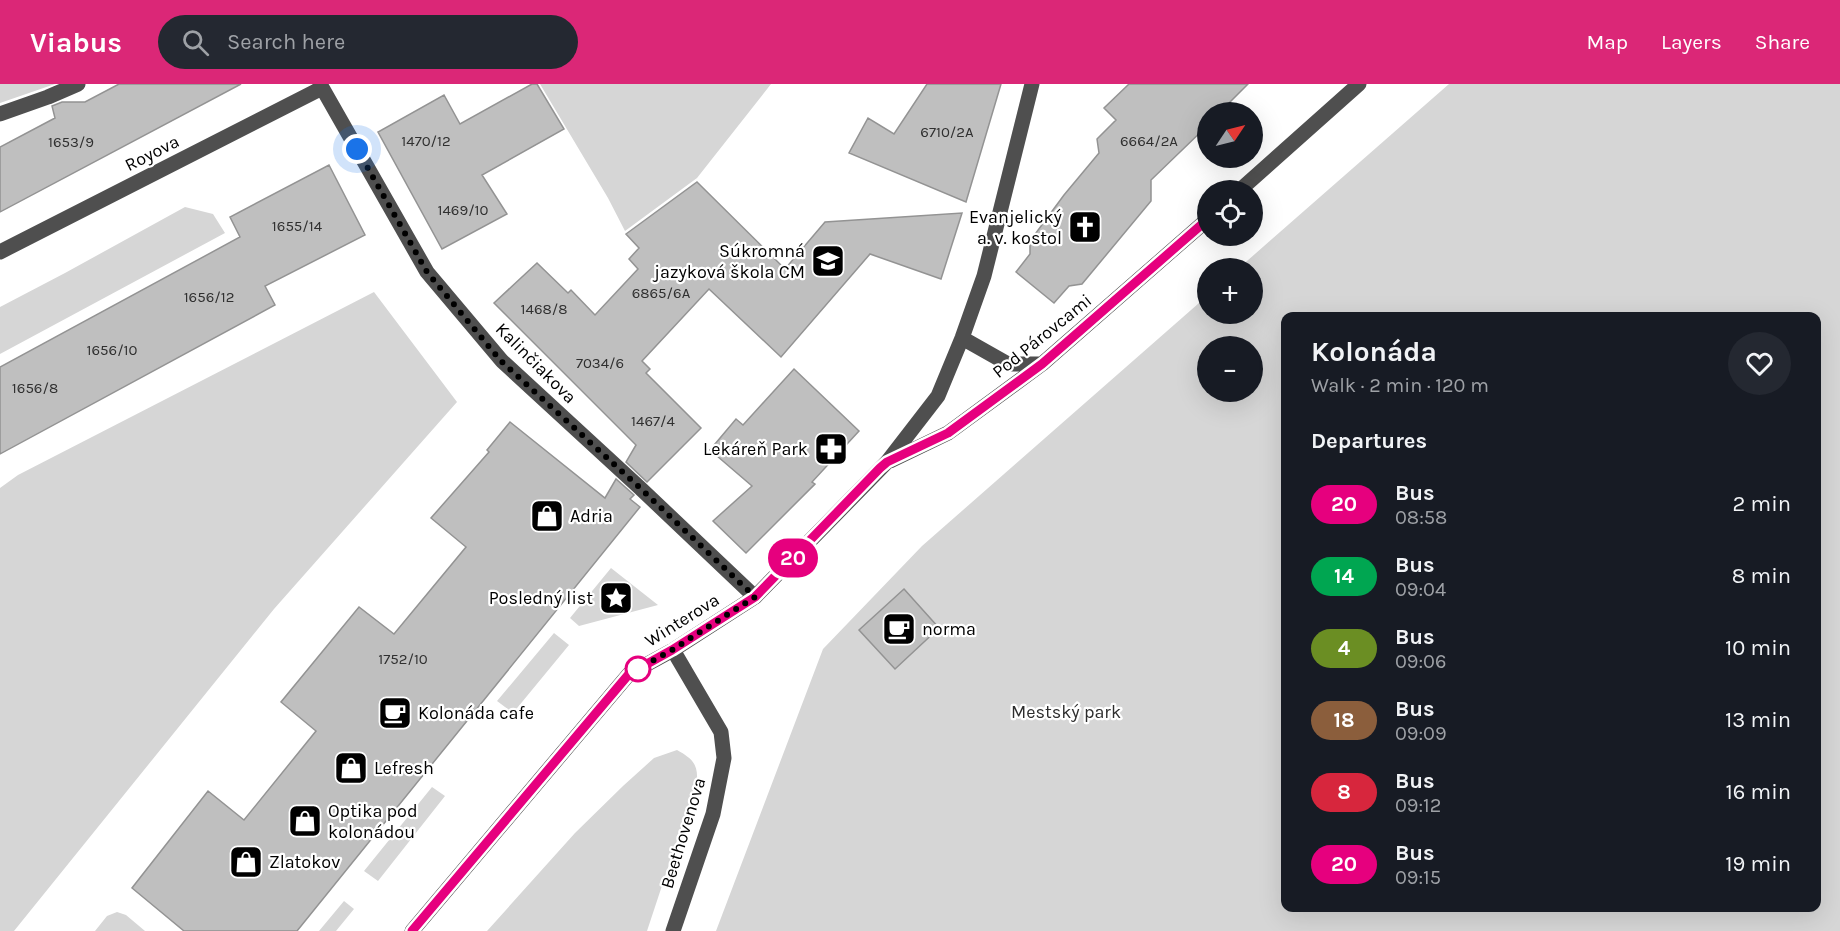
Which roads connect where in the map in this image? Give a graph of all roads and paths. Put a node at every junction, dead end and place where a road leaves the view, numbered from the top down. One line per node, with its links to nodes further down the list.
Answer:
1 (78, 84): 5 (street)
2 (1032, 84): 9 (street, Winterova)
3 (1359, 84): 6 (street)
4 (321, 86): 8 (street, Royova); 12 (street, Kalinčiakova)
5 (0, 114)
6 (1250, 180)
7 (1197, 229): 10 (street, Pod Párovcami)
8 (0, 252)
9 (962, 338): 10 (street); 11 (street, Winterova)
10 (1042, 364): 11 (street, Pod Párovcami)
11 (887, 462): 12 (street, Winterova)
12 (755, 597): 13 (street, Winterova)
13 (672, 650): 14 (street, Winterova); 15 (street, Beethovenova)
14 (412, 931)
15 (673, 931)

